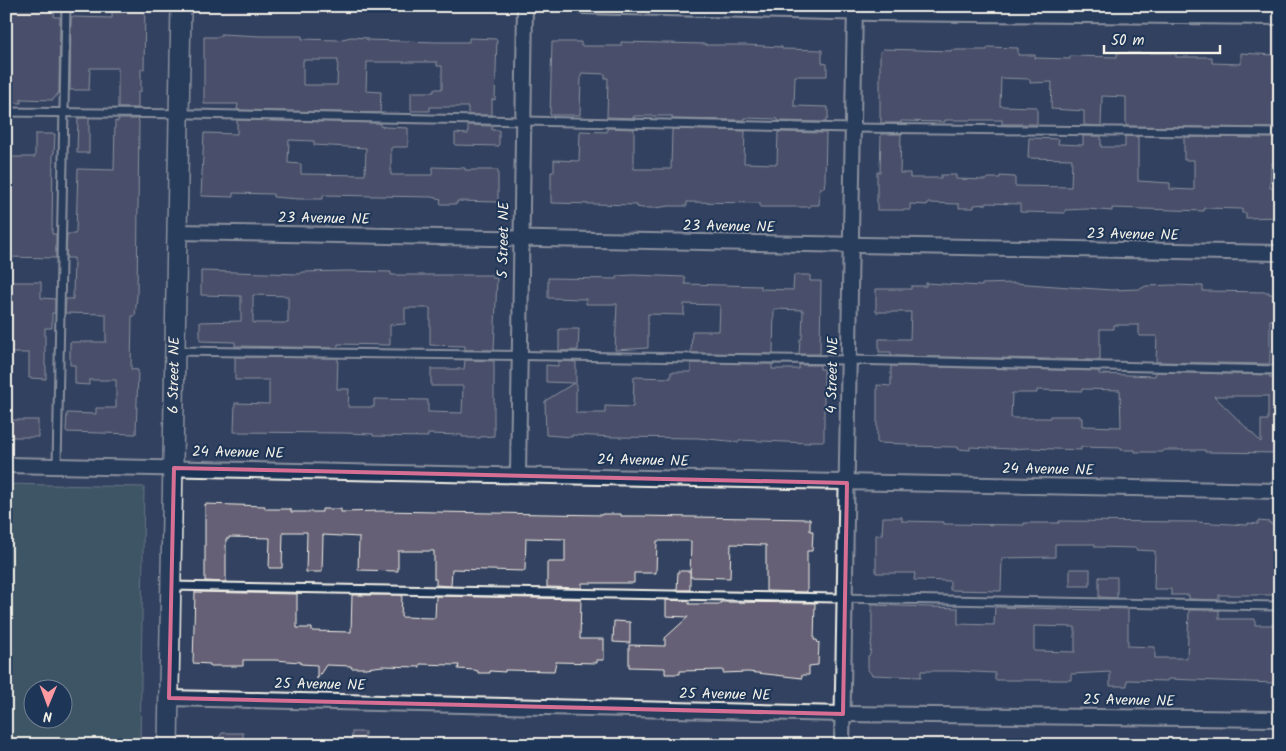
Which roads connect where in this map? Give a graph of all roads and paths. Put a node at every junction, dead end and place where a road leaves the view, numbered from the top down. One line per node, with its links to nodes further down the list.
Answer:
1 (66, 6): 8 (lane)
2 (182, 6): 9 (street, 6 Street NE)
3 (525, 6): 10 (street, 5 Street NE)
4 (582, 6): 5 (street)
5 (855, 9): 6 (street); 11 (street, 4 Street NE)
6 (1280, 17)
7 (6, 112): 8 (lane)
8 (64, 113): 9 (lane); 22 (lane)
9 (180, 114): 10 (lane); 13 (street, 6 Street NE)
10 (523, 121): 11 (lane); 14 (street, 5 Street NE)
11 (853, 128): 12 (lane); 15 (street, 4 Street NE)
12 (1280, 133)
13 (177, 232): 14 (street, 23 Avenue NE); 17 (street, 6 Street NE)
14 (520, 238): 15 (street, 23 Avenue NE); 18 (street, 5 Street NE)
15 (851, 246): 16 (street, 23 Avenue NE); 19 (street, 4 Street NE)
16 (1280, 253)
17 (175, 351): 18 (lane); 23 (street, 6 Street NE)
18 (519, 356): 19 (lane); 24 (street, 5 Street NE)
19 (849, 360): 20 (lane); 25 (street, 4 Street NE)
20 (1280, 370)
21 (6, 465): 22 (street, 24 Avenue NE)
22 (56, 466): 23 (street, 24 Avenue NE)
23 (174, 468): 24 (street, 24 Avenue NE); 27 (street, 6 Street NE)
24 (518, 474): 25 (street, 24 Avenue NE)
25 (846, 483): 26 (street, 24 Avenue NE); 28 (street, 4 Street NE)
26 (1280, 491)
27 (170, 586): 28 (lane); 30 (street, 6 Street NE)
28 (845, 597): 29 (lane); 31 (street, 4 Street NE)
29 (1280, 606)
30 (169, 698): 31 (street, 25 Avenue NE); 33 (street, 6 Street NE)
31 (843, 714): 32 (street, 25 Avenue NE); 34 (street, 4 Street NE)
32 (1280, 719)
33 (168, 745)
34 (842, 745)

